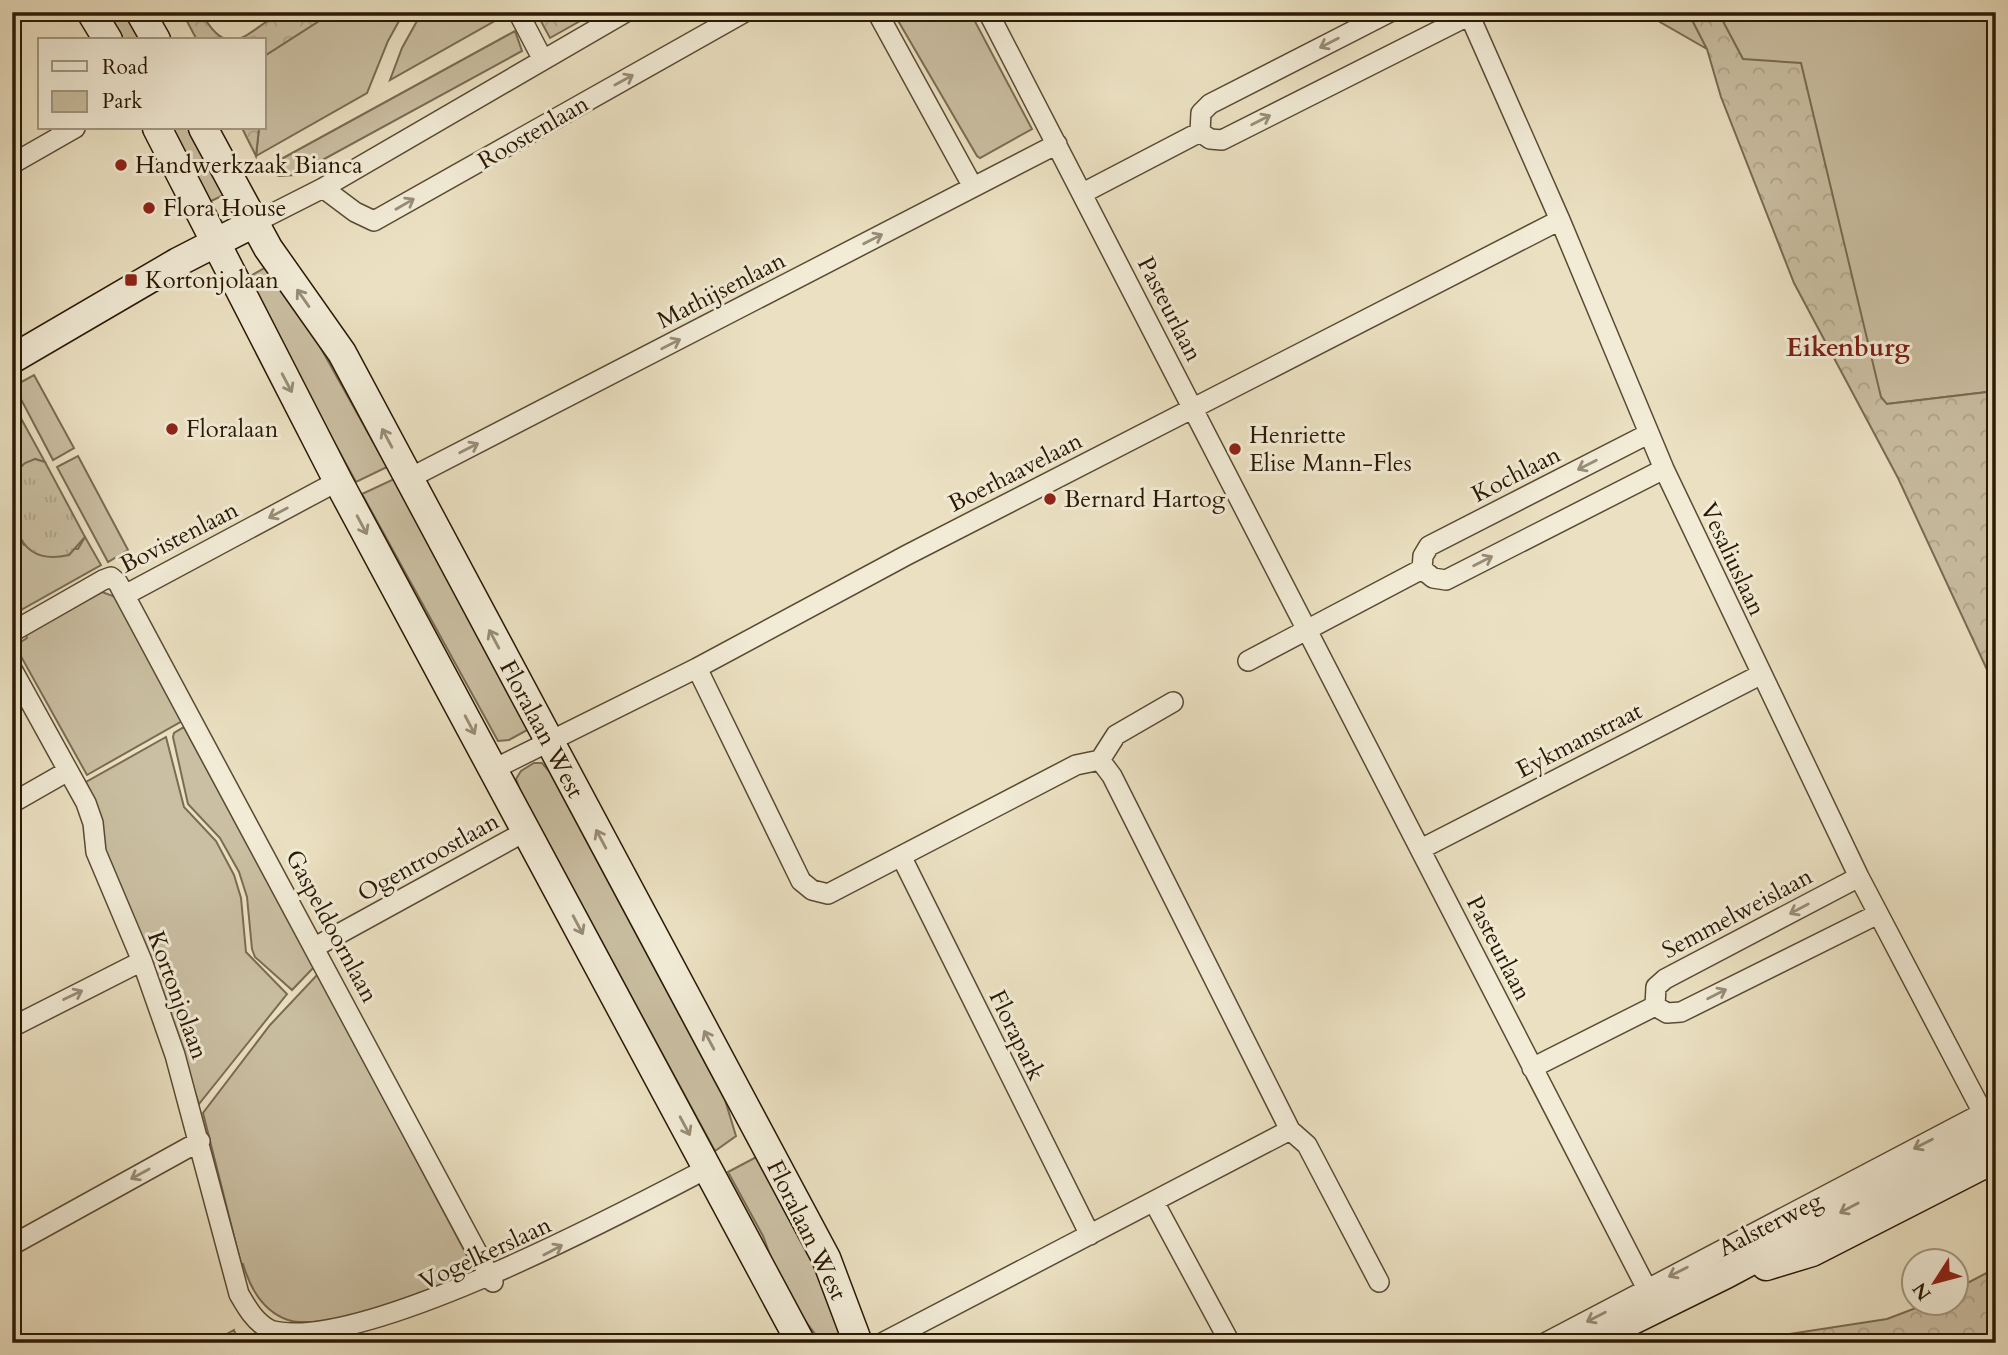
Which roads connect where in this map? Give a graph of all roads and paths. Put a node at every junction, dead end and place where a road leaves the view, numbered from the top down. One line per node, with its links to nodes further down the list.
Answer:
1 (91, 12): 10 (main road)
2 (140, 12): 11 (main road)
3 (518, 12): 12 (street)
4 (626, 12): 12 (street)
5 (745, 12): 20 (street, Roostenlaan, one-way to 5)
6 (877, 12): 19 (street)
7 (988, 12): 17 (street, Pasteurlaan)
8 (1390, 12): 16 (street, one-way to 16)
9 (1469, 13): 16 (street, one-way to 9); 22 (street, Vesaliuslaan)
10 (107, 38)
11 (155, 38)
12 (543, 60): 20 (street)
13 (72, 130): 18 (street)
14 (158, 130): 24 (main road)
15 (204, 130): 23 (main road, Floralaan West)
16 (1200, 132): 21 (street)
17 (1057, 145): 19 (street, Mathijsenlaan); 21 (street, Pasteurlaan)
18 (12, 164)
19 (974, 187): 29 (street, Mathijsenlaan, one-way to 19)
20 (323, 188): 23 (street)
21 (1083, 192): 26 (street, Pasteurlaan)
22 (1560, 220): 26 (street, Boerhaavelaan); 27 (street, Vesaliuslaan)
23 (254, 223): 24 (main road); 29 (main road, Floralaan West, one-way to 23)
24 (216, 243): 25 (main road); 30 (main road, one-way to 30)
25 (12, 359)
26 (1193, 408): 33 (street, Pasteurlaan); 36 (street, Boerhaavelaan)
27 (1648, 434): 28 (street, Vesaliuslaan); 31 (street, Kochlaan, one-way to 31)
28 (1664, 469): 31 (street, one-way to 28); 38 (street, Vesaliuslaan)
29 (408, 479): 40 (main road, Floralaan West, one-way to 29)
30 (338, 481): 32 (street, Bovistenlaan, one-way to 32); 42 (main road, one-way to 42)
31 (1423, 569): 33 (street)
32 (125, 595): 34 (street, Bovistenlaan); 50 (street, Gaspeldoornlaan)
33 (1306, 630): 35 (street); 46 (street, Pasteurlaan)
34 (12, 632)
35 (1248, 661)
36 (697, 668): 40 (street, Boerhaavelaan); 47 (street)
37 (12, 669): 43 (street, Kortonjolaan)
38 (1760, 675): 46 (street, Eykmanstraat); 48 (street, Vesaliuslaan)
39 (1173, 702): 41 (street)
40 (548, 740): 42 (street, Boerhaavelaan); 70 (main road, Floralaan West, one-way to 40)
41 (1100, 760): 47 (street); 56 (street)
42 (494, 769): 45 (main road)
43 (68, 771): 44 (street); 51 (street, Kortonjolaan)
44 (12, 803)
45 (528, 830): 50 (street, Ogentroostlaan); 59 (main road, one-way to 59)
46 (1421, 849): 54 (street, Pasteurlaan)
47 (901, 856): 61 (street, Florapark)
48 (1859, 877): 49 (street, Vesaliuslaan); 52 (street, Semmelweislaan, one-way to 52)
49 (1878, 914): 52 (street, one-way to 49); 55 (street, Vesaliuslaan)
50 (315, 947): 64 (street, Gaspeldoornlaan)
51 (142, 961): 53 (street, one-way to 51); 57 (street, Kortonjolaan)
52 (1655, 1006): 54 (street)
53 (12, 1027)
54 (1532, 1068): 66 (street, Pasteurlaan)
55 (1992, 1116): 63 (main road, Aalsterweg, one-way to 63); 66 (street, Aalsterweg, one-way to 66)
56 (1290, 1130): 60 (street); 65 (street)
57 (200, 1141): 62 (street, one-way to 62); 67 (street, Kortonjolaan)
58 (1996, 1157): 63 (main road, Aalsterweg)
59 (708, 1168): 64 (street, Vogelkerslaan, one-way to 59); 69 (main road)
60 (1154, 1202): 61 (street); 68 (street)
61 (1090, 1235): 71 (street)
62 (12, 1245)
63 (1726, 1274): 73 (main road, Aalsterweg)
64 (493, 1282): 67 (street, Vogelkerslaan)
65 (1379, 1282)
66 (1647, 1289): 72 (street, Aalsterweg, one-way to 72)
67 (267, 1336)
68 (1228, 1339)
69 (801, 1343)
70 (858, 1343)
71 (882, 1343)
72 (1545, 1343)
73 (1586, 1343)

